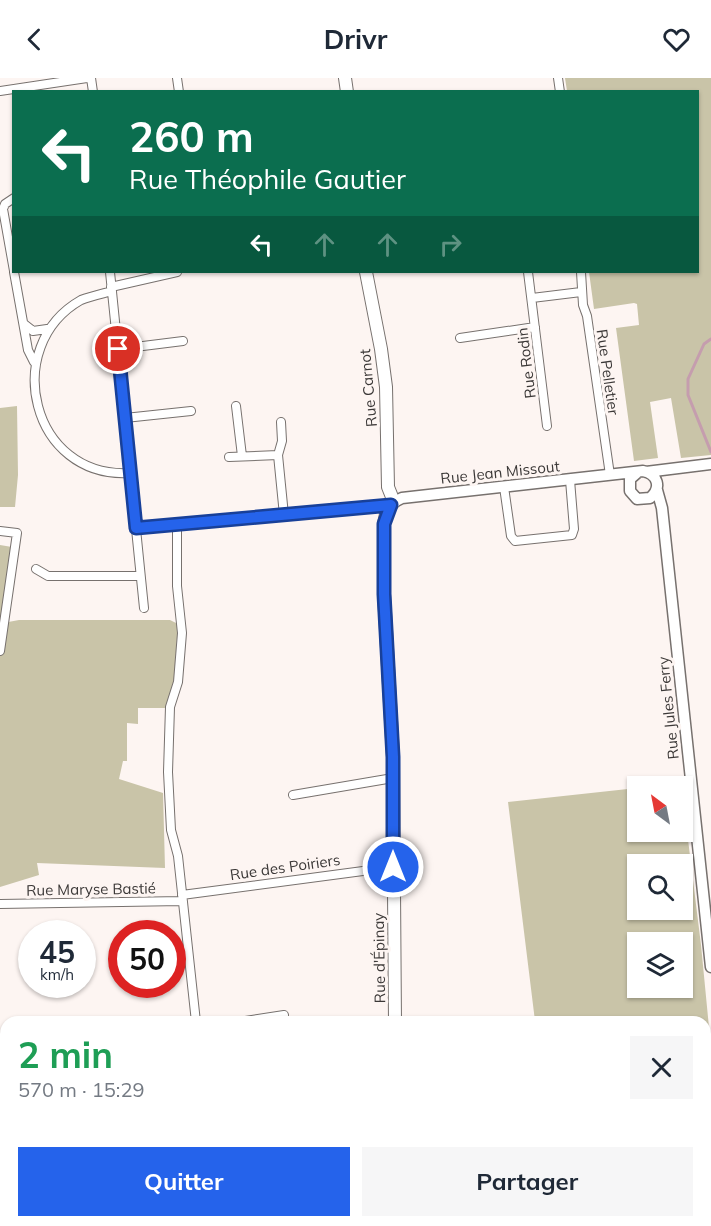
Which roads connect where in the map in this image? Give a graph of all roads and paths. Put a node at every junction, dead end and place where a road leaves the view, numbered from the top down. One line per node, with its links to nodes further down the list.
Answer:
1 (89, 78): 2 (street)
2 (45, 81): 3 (street)
3 (0, 91)
4 (12, 199): 5 (street)
5 (12, 260)
6 (14, 273): 15 (street)
7 (110, 273): 12 (street)
8 (173, 273): 12 (street)
9 (366, 273): 40 (main road, Rue Carnot)
10 (528, 273): 14 (street, Rue Rodin)
11 (581, 273): 13 (street, Rue Pelletier)
12 (112, 289): 17 (street); 20 (street)
13 (581, 292): 14 (street); 34 (street, Rue Pelletier)
14 (532, 298): 16 (street, Rue Rodin)
15 (24, 324): 17 (street); 21 (street)
16 (535, 327): 18 (street); 26 (street, Rue Rodin)
17 (47, 329): 21 (street)
18 (460, 338)
19 (183, 341): 20 (street)
20 (118, 349): 24 (street)
21 (34, 362): 33 (street)
22 (236, 406): 28 (street)
23 (190, 411): 24 (street)
24 (125, 418): 33 (street)
25 (281, 422): 27 (street)
26 (547, 426)
27 (278, 455): 28 (street); 41 (street)
28 (242, 456): 29 (street)
29 (229, 457)
30 (711, 464): 31 (street, Rue Jean Missout)
31 (673, 468): 32 (street, Rue Jean Missout); 36 (street, Rue Jean Missout)
32 (642, 472): 34 (street, Rue Jean Missout); 36 (street); 38 (street)
33 (130, 473): 44 (street)
34 (610, 475): 35 (street, Rue Jean Missout); 38 (street)
35 (570, 480): 37 (street, Rue Jean Missout); 37 (street)
36 (656, 484): 39 (street); 42 (street, Rue Jules Ferry)
37 (504, 487): 40 (street, Rue Jean Missout)
38 (629, 489): 39 (street)
39 (645, 500): 42 (street)
40 (392, 503): 41 (street); 50 (main road, Rue d'Épinay)
41 (284, 515): 43 (street)
42 (663, 517): 55 (street, Rue Jules Ferry)
43 (177, 524): 44 (street); 53 (street)
44 (136, 528): 47 (street)
45 (0, 531): 49 (street)
46 (36, 569): 47 (street)
47 (140, 576): 48 (street)
48 (144, 608)
49 (0, 651)
50 (393, 778): 51 (street); 52 (main road, Rue d'Épinay)
51 (293, 795)
52 (393, 867): 53 (street, Rue des Poiriers); 59 (main road, Rue d'Épinay)
53 (182, 898): 54 (street, Rue Maryse Bastié); 57 (street)
54 (0, 904)
55 (711, 967)
56 (284, 1015): 58 (street)
57 (195, 1016)
58 (278, 1016)
59 (395, 1016)

